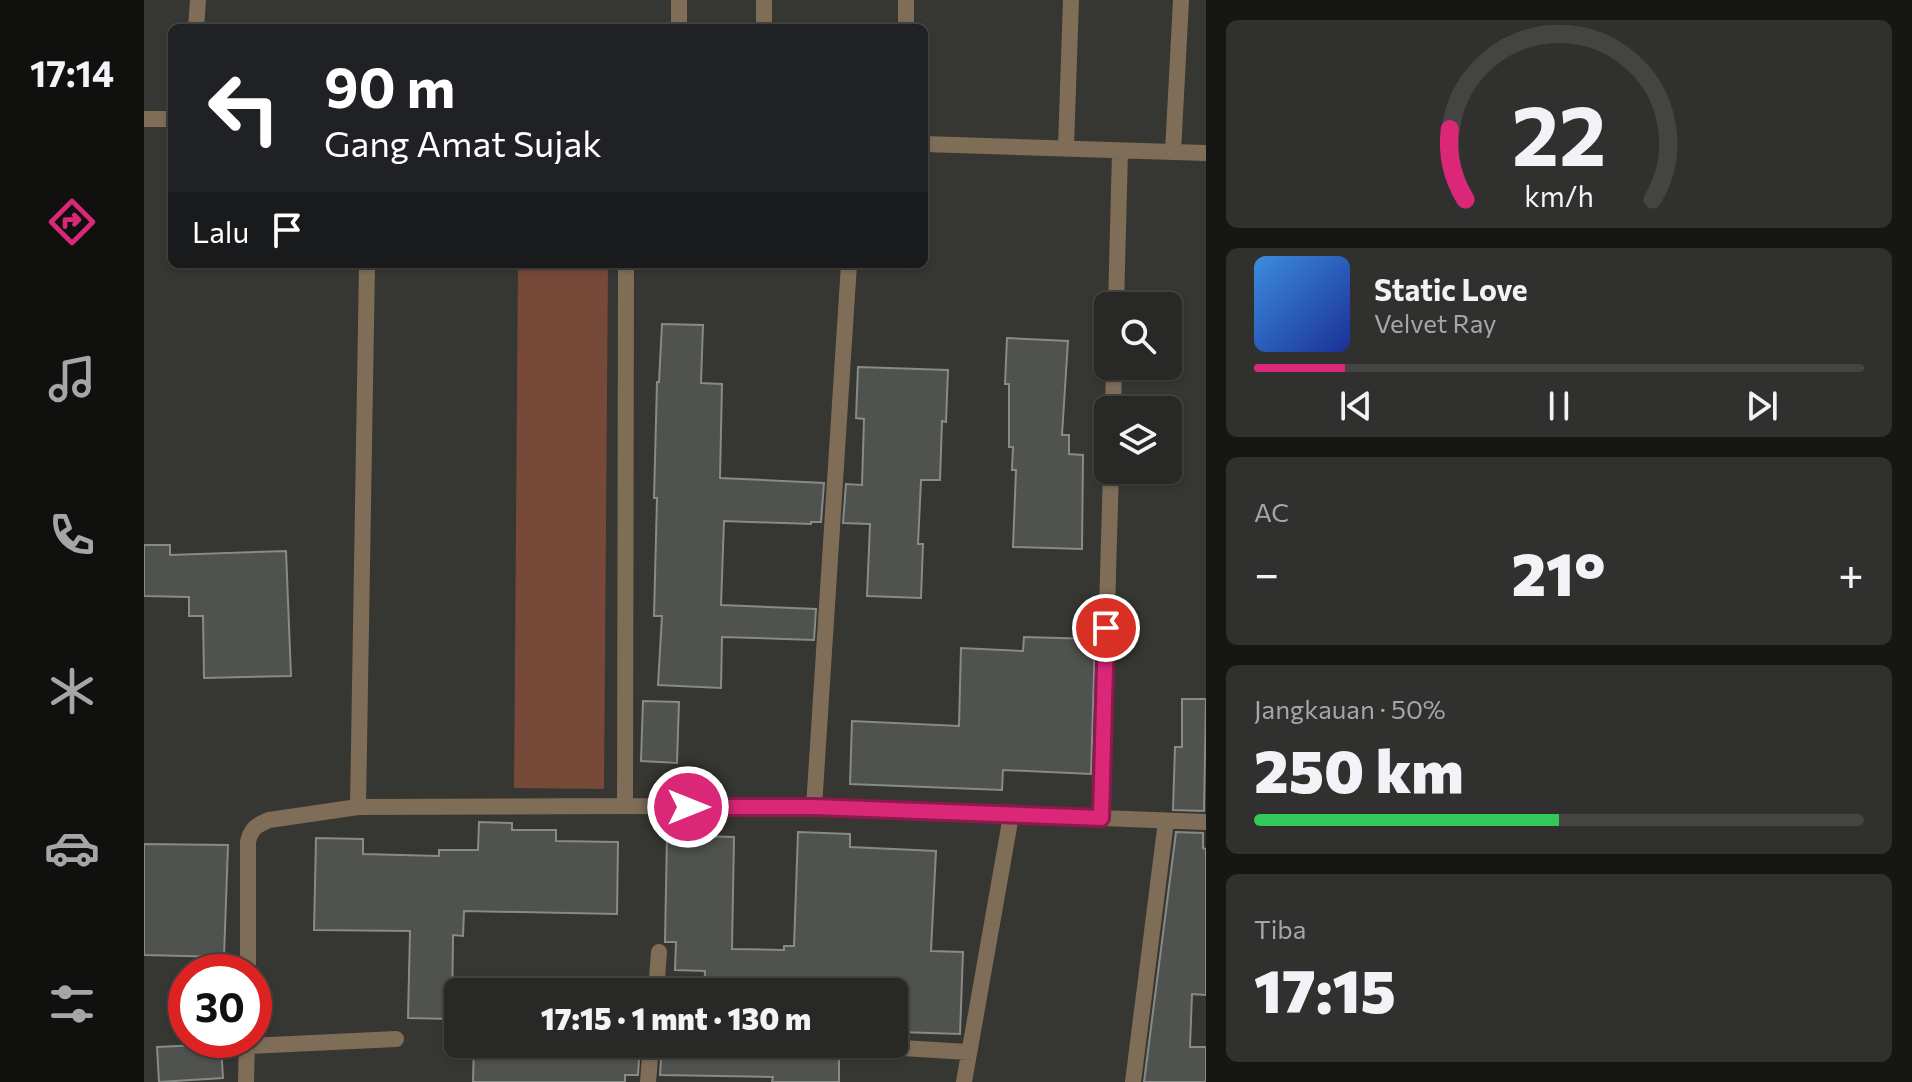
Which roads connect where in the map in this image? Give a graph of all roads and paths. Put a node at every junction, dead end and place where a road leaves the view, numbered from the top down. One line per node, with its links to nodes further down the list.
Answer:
1 (198, 0): 7 (street)
2 (679, 0): 8 (street)
3 (764, 0): 9 (street)
4 (906, 0): 10 (street)
5 (1071, 0): 14 (street)
6 (1181, 0): 16 (street)
7 (196, 24)
8 (679, 24)
9 (764, 24)
10 (906, 24)
11 (144, 119): 12 (street)
12 (168, 119)
13 (928, 144): 14 (street)
14 (1066, 147): 15 (street)
15 (1120, 152): 16 (street); 21 (street)
16 (1173, 152): 17 (street)
17 (1206, 153)
18 (367, 268): 24 (street)
19 (626, 268): 23 (street)
20 (849, 268): 25 (street)
21 (1116, 292)
22 (1111, 484): 27 (street)
23 (625, 806): 24 (street); 25 (street)
24 (358, 807): 31 (street)
25 (814, 807): 26 (street)
26 (1011, 816): 27 (street); 36 (street)
27 (1101, 818): 28 (street)
28 (1166, 821): 29 (street); 42 (street)
29 (1206, 822)
30 (659, 952): 32 (street)
31 (248, 954)
32 (657, 978)
33 (396, 1039): 34 (street)
34 (272, 1042)
35 (908, 1048): 36 (street)
36 (968, 1052): 41 (street)
37 (247, 1058): 39 (street)
38 (650, 1058): 40 (street)
39 (246, 1082)
40 (648, 1082)
41 (964, 1082)
42 (1133, 1082)

